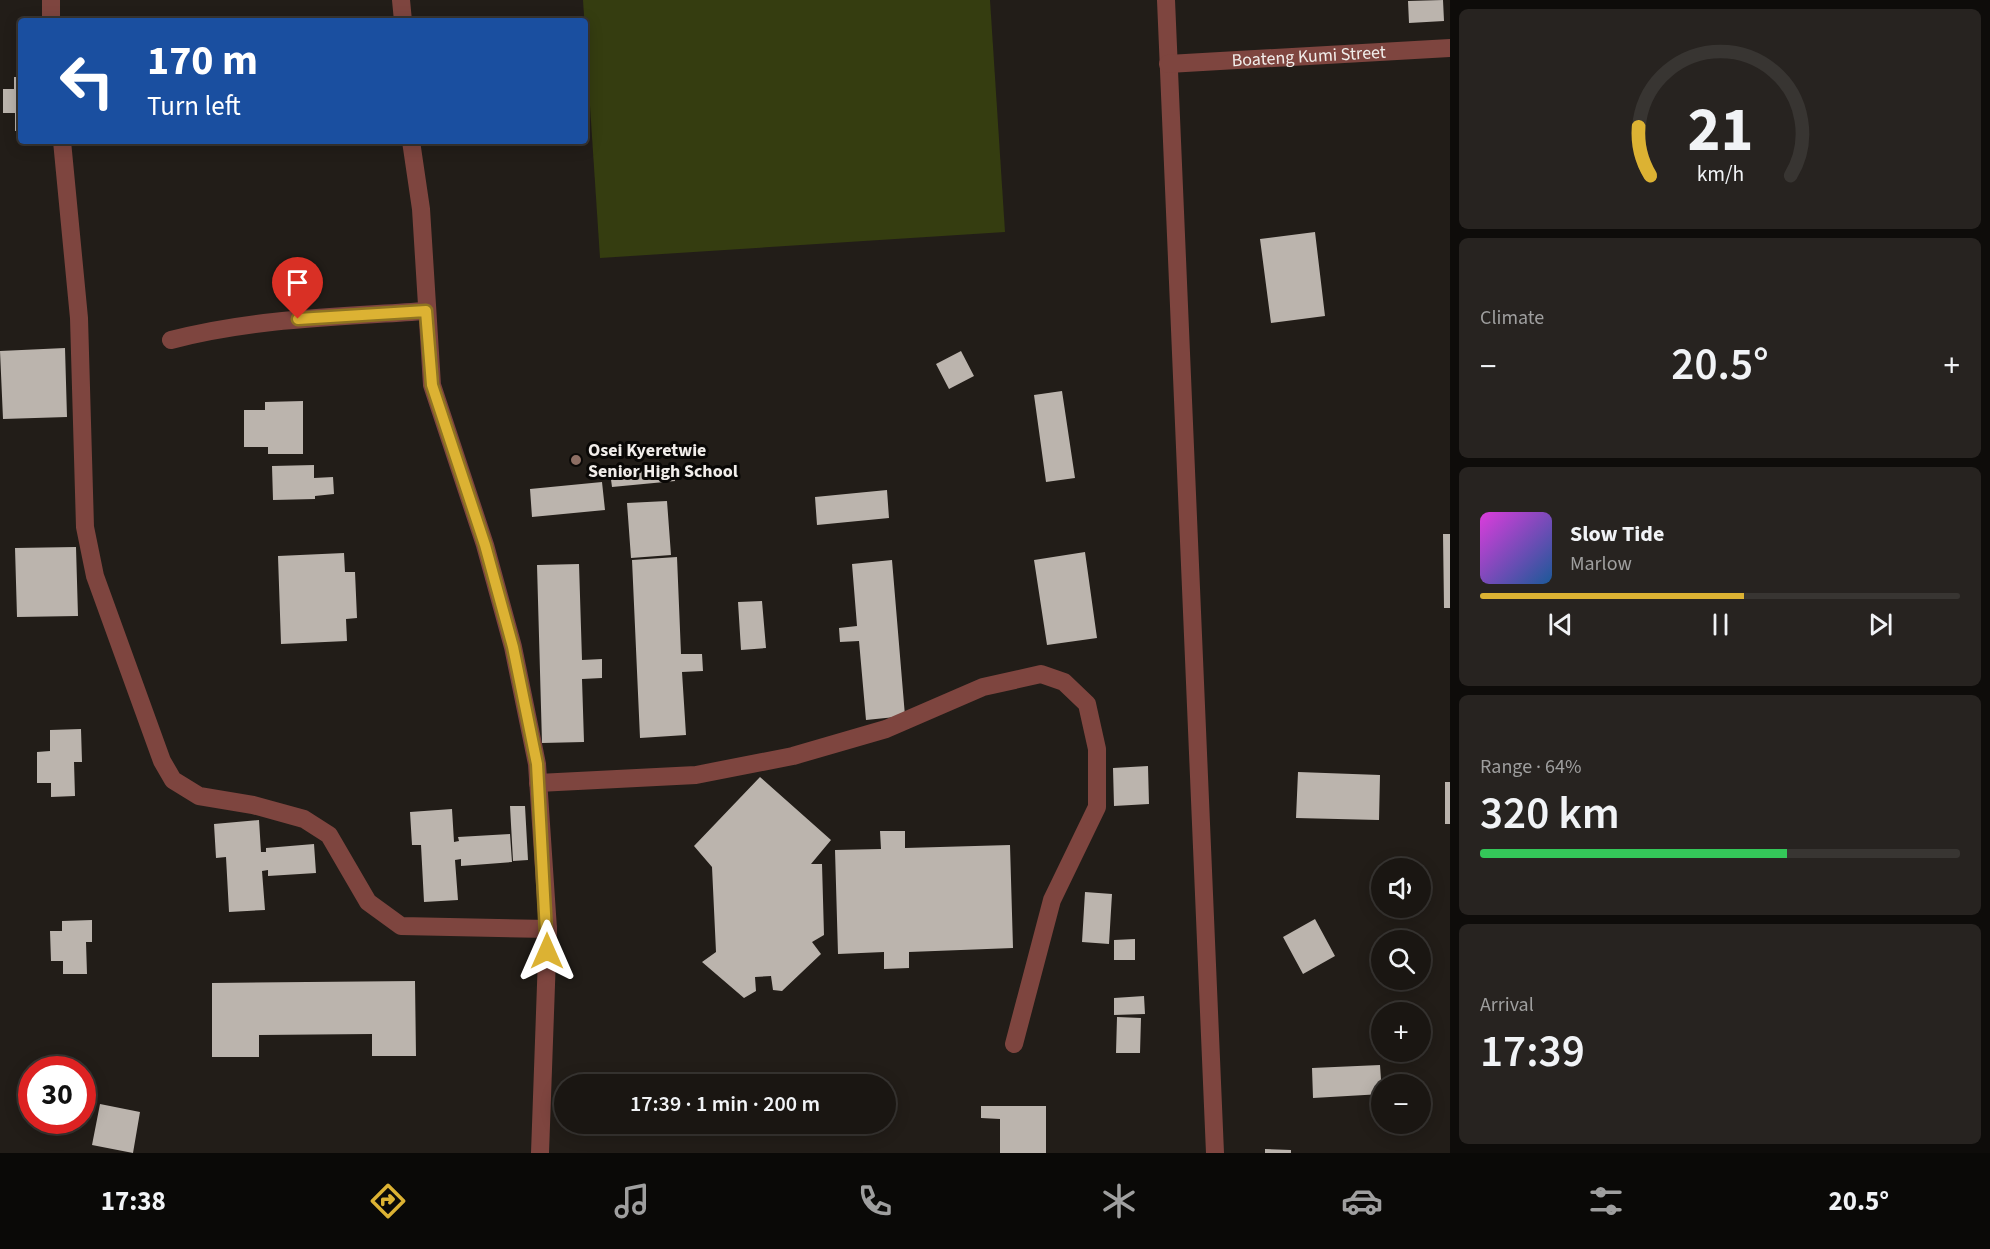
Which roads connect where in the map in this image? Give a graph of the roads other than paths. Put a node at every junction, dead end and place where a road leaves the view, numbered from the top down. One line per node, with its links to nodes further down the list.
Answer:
1 (51, 0): 4 (street)
2 (401, 0): 5 (street)
3 (1166, 0): 7 (street)
4 (51, 18)
5 (403, 18)
6 (1450, 48): 7 (street, Boateng Kumi Street)
7 (1168, 64): 16 (street)
8 (62, 144): 13 (street)
9 (411, 144): 10 (street)
10 (426, 311): 11 (street); 12 (street)
11 (171, 340)
12 (538, 783): 13 (street); 14 (street)
13 (548, 929): 15 (street)
14 (1014, 1044)
15 (540, 1153)
16 (1215, 1153)

